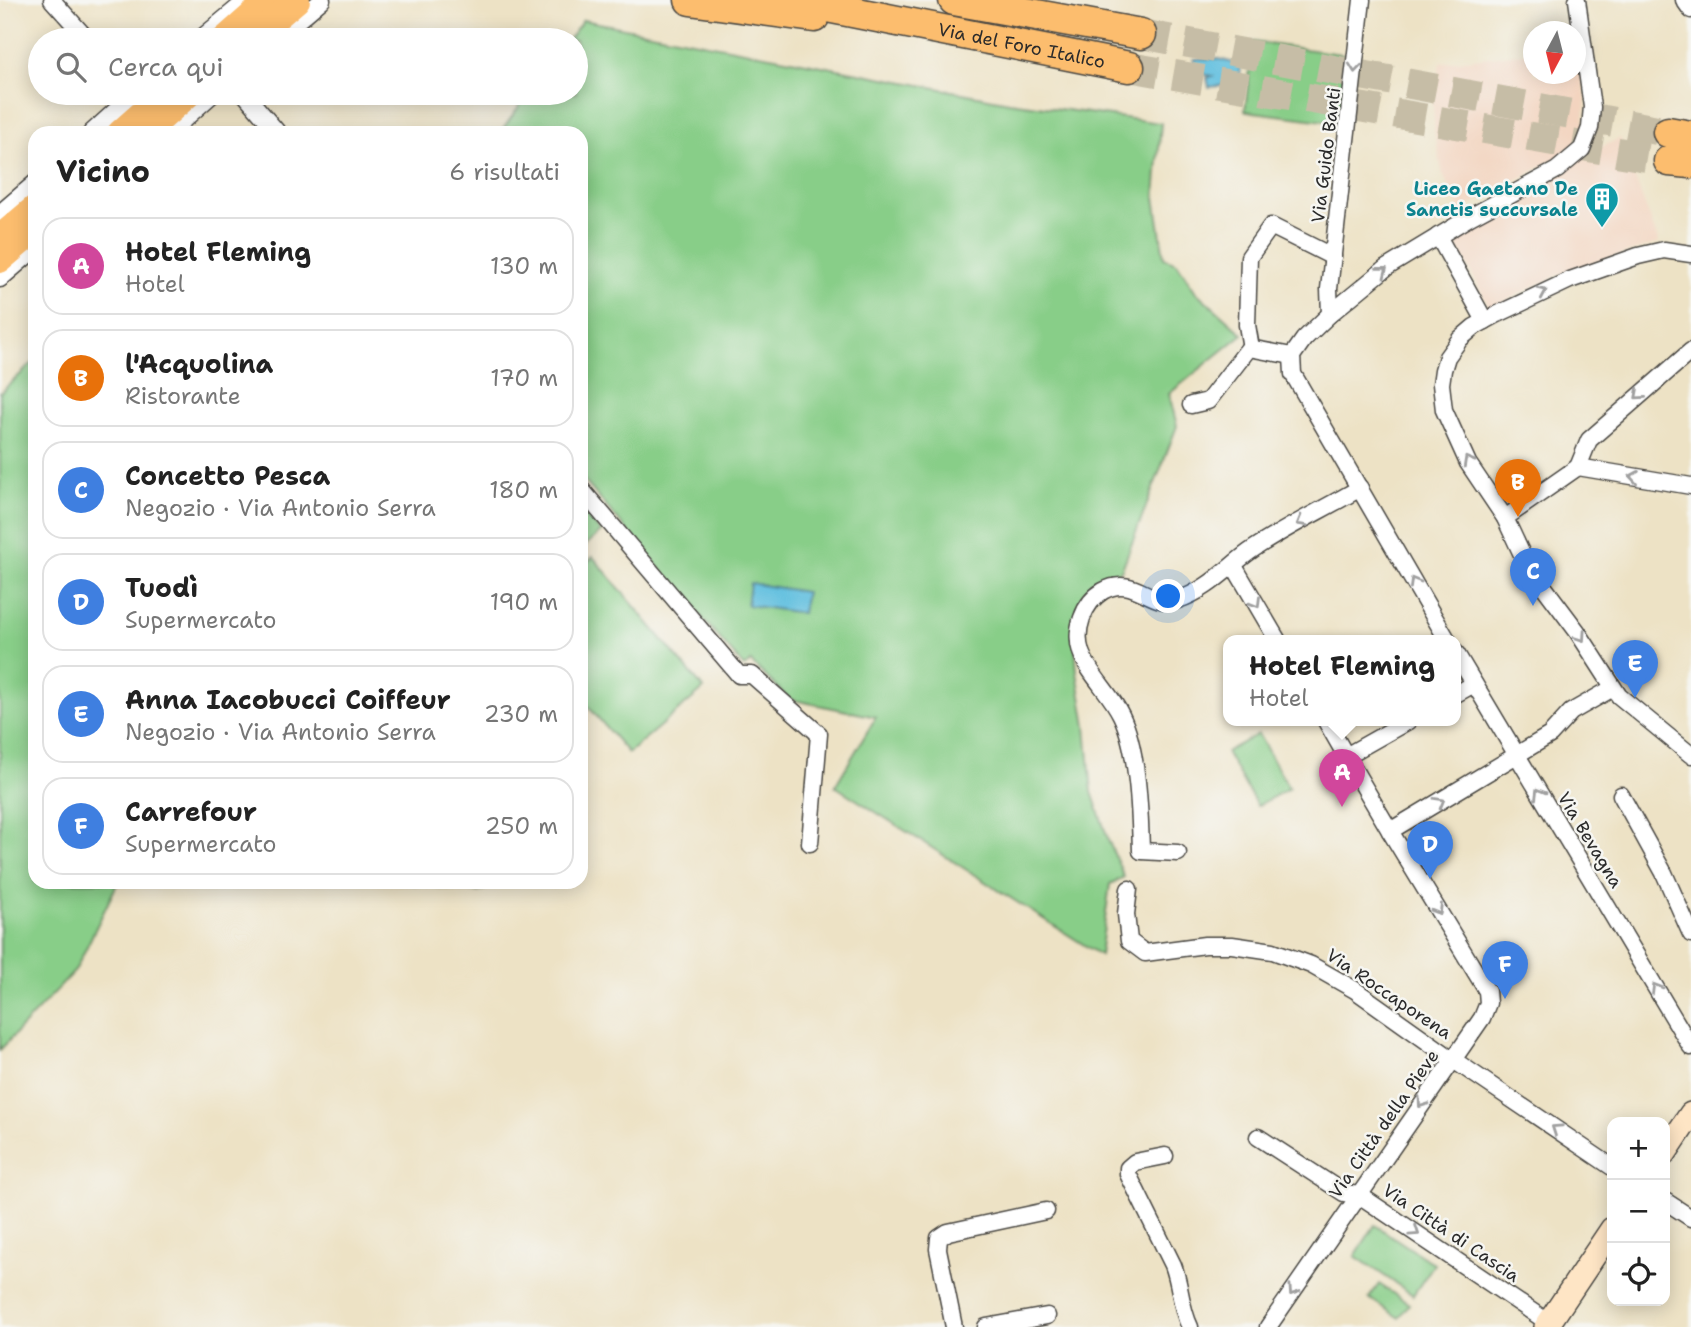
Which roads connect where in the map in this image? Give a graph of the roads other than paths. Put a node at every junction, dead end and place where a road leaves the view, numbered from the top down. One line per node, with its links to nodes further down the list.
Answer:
1 (51, 0): 13 (street)
2 (247, 0): 14 (street)
3 (269, 0): 15 (main road)
4 (297, 0): 16 (main road)
5 (322, 0): 17 (street)
6 (690, 0): 19 (highway)
7 (792, 0): 19 (highway, Via del Foro Italico)
8 (954, 0): 12 (highway, Via del Foro Italico)
9 (995, 0): 12 (highway)
10 (1362, 0): 37 (street, Via Guido Banti, one-way to 37)
11 (1577, 0): 34 (street)
12 (1067, 21): 18 (highway, Via del Foro Italico)
13 (77, 28)
14 (213, 28)
15 (238, 28)
16 (264, 28)
17 (289, 28)
18 (1141, 34)
19 (964, 36): 20 (highway, Via del Foro Italico)
20 (1129, 67)
21 (122, 105): 26 (street)
22 (152, 105): 27 (main road)
23 (185, 105): 28 (main road)
24 (190, 105): 29 (street)
25 (254, 105): 30 (street)
26 (99, 126)
27 (128, 126)
28 (155, 126)
29 (174, 126)
30 (272, 126)
31 (28, 205): 32 (main road)
32 (2, 226)
33 (28, 236): 38 (main road)
34 (1438, 236): 40 (street, one-way to 34); 41 (street)
35 (1691, 254): 41 (street, one-way to 35)
36 (28, 255): 39 (street)
37 (1333, 257): 40 (street, Via Guido Banti); 42 (street)
38 (0, 260)
39 (0, 279)
40 (1330, 314): 44 (street)
41 (1485, 321): 50 (street, one-way to 41)
42 (1251, 348): 44 (street); 45 (street)
43 (1691, 351): 46 (street, one-way to 46)
44 (1292, 356): 48 (street)
45 (1191, 405)
46 (1578, 467): 47 (street, one-way to 46); 50 (street)
47 (1691, 486)
48 (1360, 488): 51 (street, one-way to 51); 53 (street, one-way to 48)
49 (588, 497): 65 (street)
50 (1505, 518): 56 (street, one-way to 56)
51 (1234, 566): 52 (street, one-way to 52); 66 (street)
52 (1274, 635)
53 (1445, 635)
54 (1461, 662): 55 (street, Via Bevagna)
55 (1474, 684): 57 (street); 60 (street, Via Bevagna)
56 (1613, 688): 60 (street); 61 (street)
57 (1461, 691)
58 (1329, 726): 62 (street)
59 (1399, 726): 62 (street)
60 (1517, 755): 64 (street, one-way to 60); 69 (street, Via Bevagna, one-way to 60)
61 (1691, 755)
62 (1346, 756): 64 (street, Via Città della Pieve)
63 (1621, 794): 68 (street)
64 (1390, 831): 70 (street, Via Città della Pieve, one-way to 70)
65 (810, 842)
66 (1178, 853)
67 (1129, 890): 70 (street, Via Roccaporena)
68 (1691, 934)
69 (1691, 1047)
70 (1452, 1059): 75 (street, Via Roccaporena, one-way to 70); 76 (street, Via Città della Pieve, one-way to 76)
71 (1691, 1114): 73 (street)
72 (1258, 1137): 76 (street, Via Città di Cascia)
73 (1670, 1146)
74 (1165, 1156): 85 (street)
75 (1607, 1164)
76 (1359, 1195): 82 (street, Via Città di Cascia, one-way to 82); 86 (street, Via Città della Pieve, one-way to 86)
77 (1670, 1204): 79 (street)
78 (1046, 1211): 83 (street)
79 (1691, 1218)
80 (1607, 1236): 82 (street)
81 (1047, 1316): 84 (street)
82 (1548, 1325)
83 (954, 1327)
84 (986, 1327)
85 (1190, 1327)
86 (1268, 1327)

